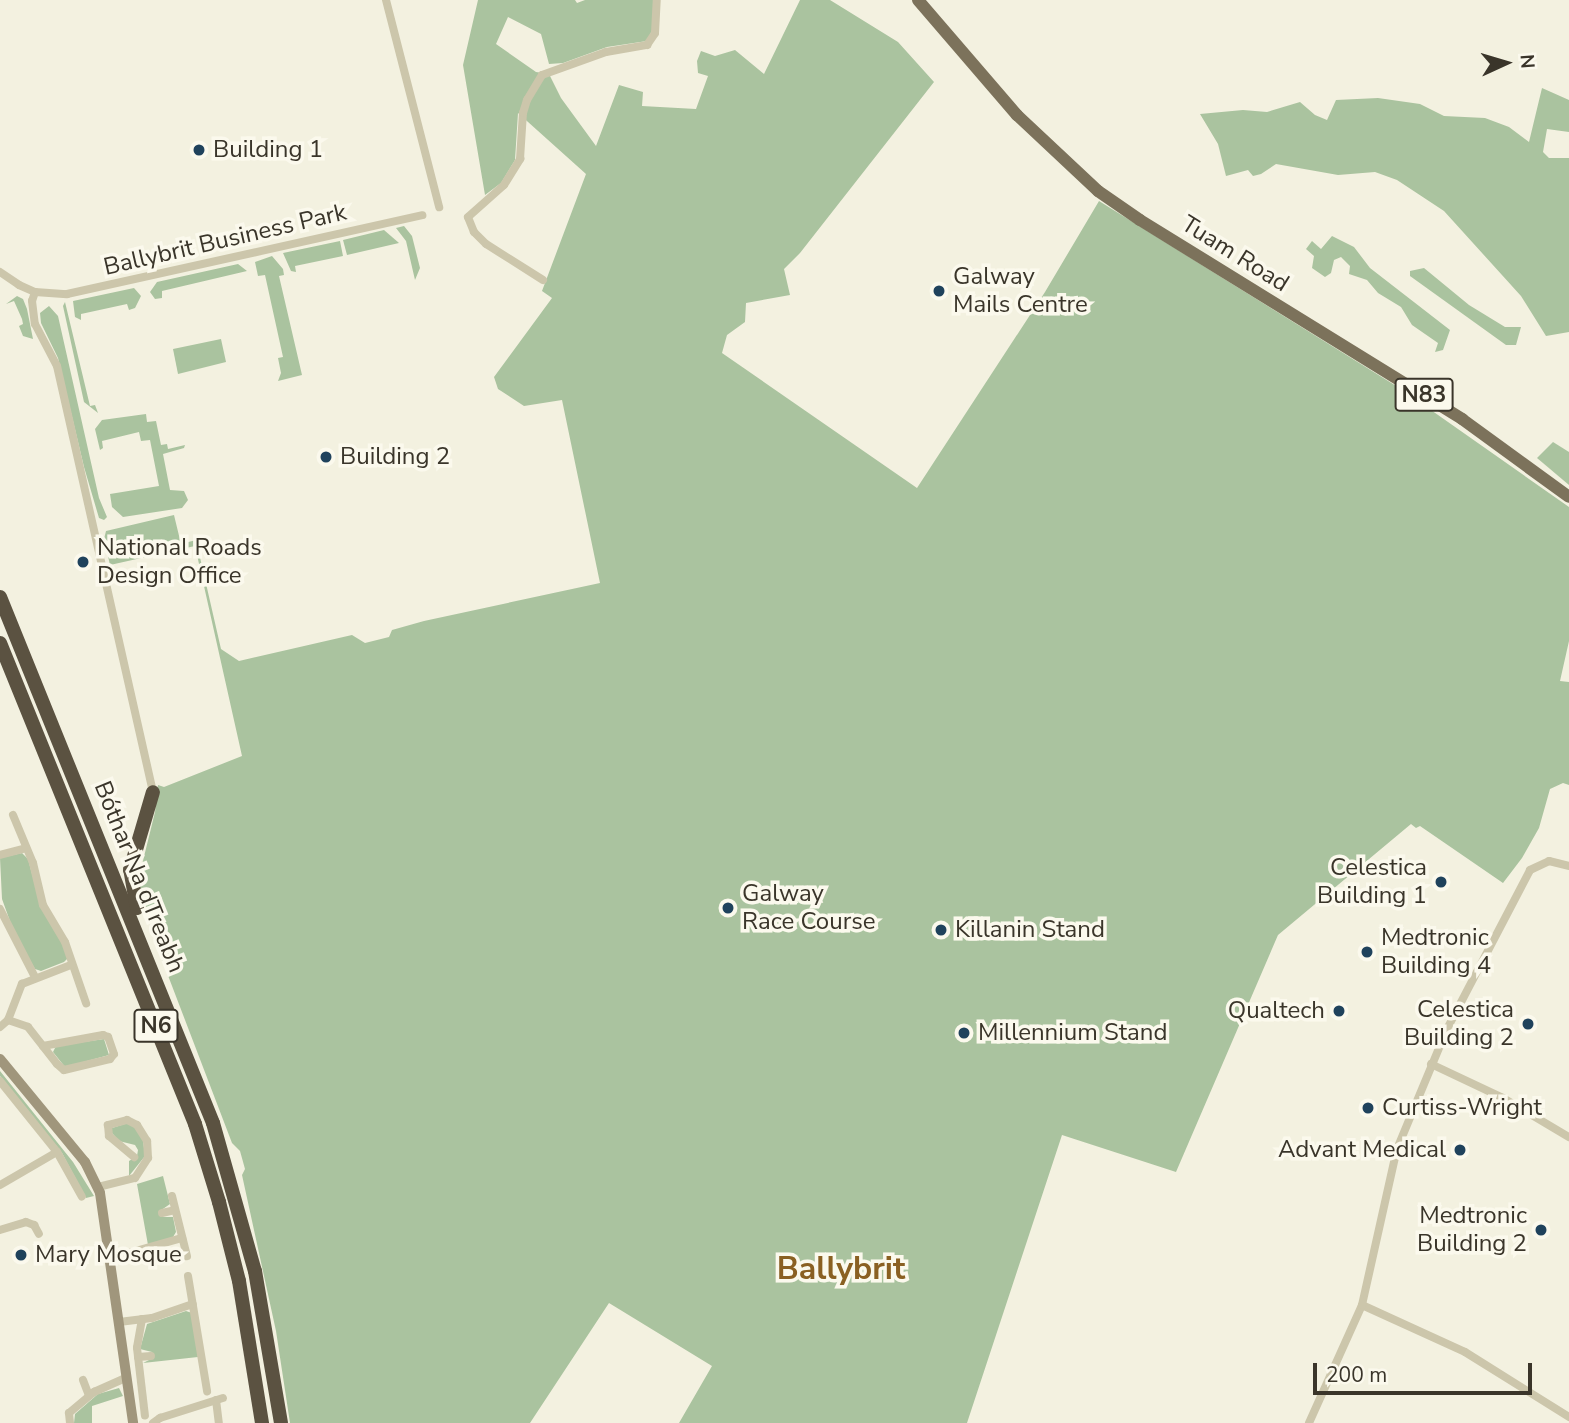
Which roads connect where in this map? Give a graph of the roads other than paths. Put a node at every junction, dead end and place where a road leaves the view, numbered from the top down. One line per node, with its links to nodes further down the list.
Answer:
1 (386, 0): 4 (street)
2 (657, 0): 7 (street)
3 (918, 0): 9 (main road, Tuam Road / N83)
4 (439, 206)
5 (422, 215): 8 (street, Ballybrit Business Park)
6 (0, 272): 8 (street, Ballybrit Business Park)
7 (543, 280)
8 (36, 292): 12 (street)
9 (1569, 497)
10 (0, 597): 19 (highway, Bóthar Na dTreabh / N6)
11 (0, 643): 59 (highway, Bóthar Na dTreabh / N6)
12 (153, 792): 19 (highway)
13 (13, 815): 14 (street)
14 (26, 848): 15 (street); 18 (street)
15 (0, 855)
16 (1569, 866): 26 (street)
17 (0, 909): 20 (street)
18 (71, 965): 20 (street); 21 (street)
19 (156, 976): 60 (highway, Bóthar Na dTreabh / N6)
20 (35, 977): 22 (street)
21 (86, 1003)
22 (8, 1020): 23 (street); 24 (street)
23 (0, 1027)
24 (43, 1046): 24 (street)
25 (0, 1059): 32 (main road)
26 (1432, 1064): 28 (street); 44 (street)
27 (0, 1081): 29 (street)
28 (1569, 1137)
29 (57, 1152): 31 (street); 34 (street)
30 (134, 1157): 32 (street)
31 (0, 1185)
32 (98, 1187): 41 (main road)
33 (172, 1196): 35 (street)
34 (82, 1197)
35 (175, 1210): 36 (street); 39 (street)
36 (162, 1213)
37 (0, 1230): 38 (street)
38 (39, 1234)
39 (182, 1237): 40 (street); 41 (street)
40 (187, 1256)
41 (111, 1258): 46 (main road)
42 (188, 1276): 43 (street)
43 (193, 1304): 45 (street); 51 (street)
44 (1362, 1305): 54 (street); 61 (street)
45 (142, 1319): 46 (street); 48 (street)
46 (118, 1322): 49 (main road)
47 (150, 1356): 48 (street)
48 (138, 1357): 53 (street)
49 (126, 1378): 52 (street); 56 (main road)
50 (83, 1380): 52 (street)
51 (207, 1391)
52 (89, 1396): 55 (street)
53 (145, 1416)
54 (1569, 1417)
55 (70, 1423)
56 (133, 1423)
57 (153, 1423): 58 (street)
58 (219, 1423)
59 (262, 1423)
60 (281, 1423)
61 (1310, 1423)

